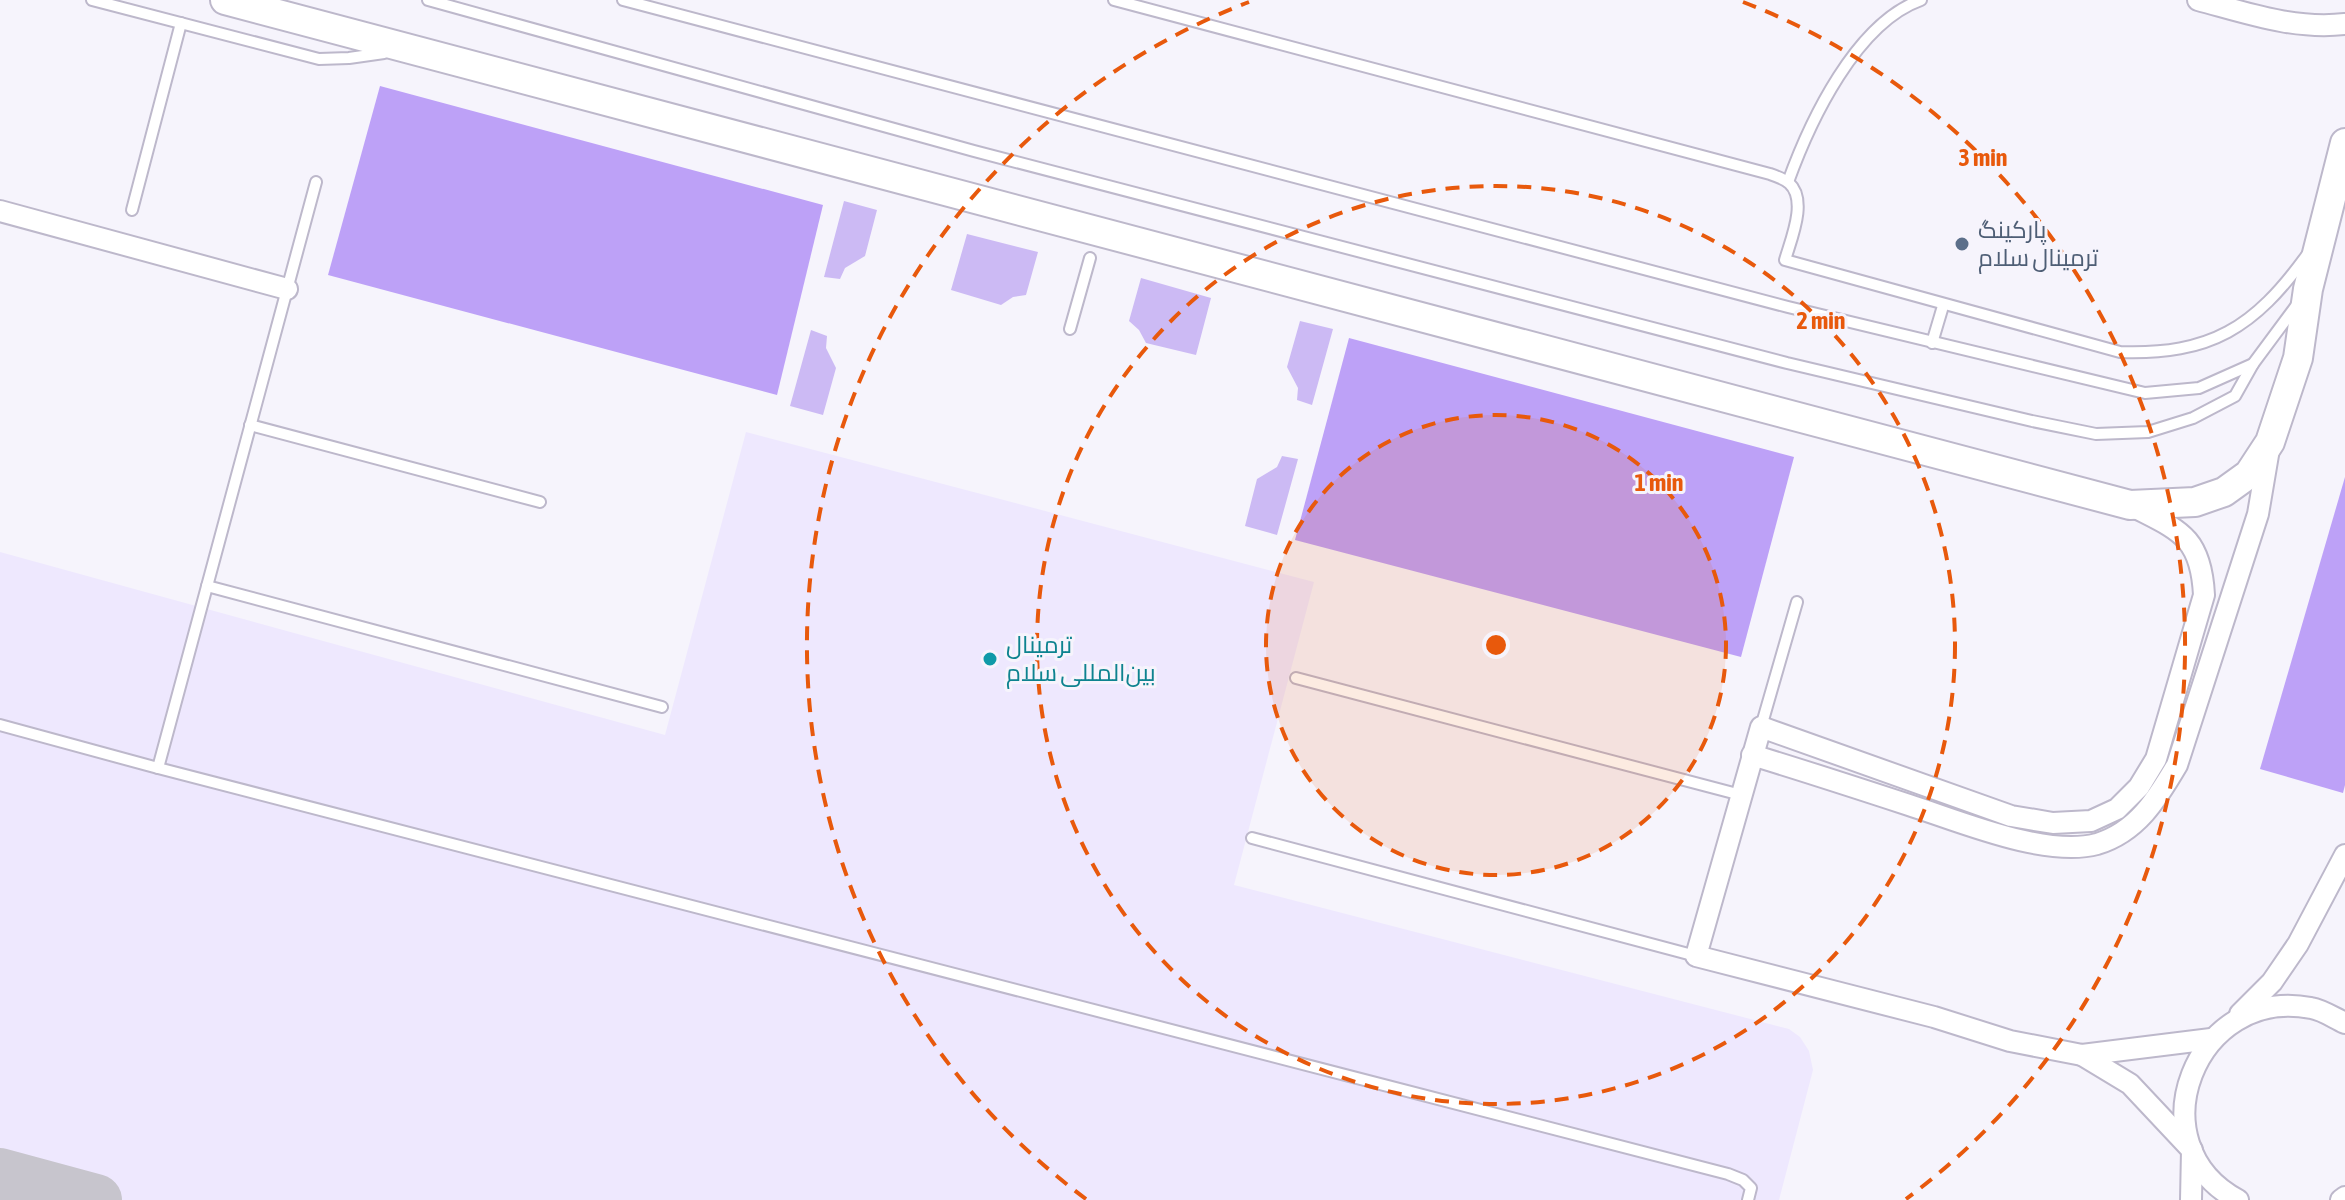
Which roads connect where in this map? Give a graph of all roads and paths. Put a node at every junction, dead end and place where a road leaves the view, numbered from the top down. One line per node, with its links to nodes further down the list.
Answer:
1 (92, 0): 8 (lane)
2 (225, 0): 10 (street)
3 (428, 0): 23 (lane)
4 (623, 0): 22 (lane)
5 (1114, 0): 13 (lane)
6 (1921, 0): 13 (lane)
7 (2198, 0): 9 (street)
8 (181, 23): 10 (lane); 14 (lane)
9 (2345, 24)
10 (409, 49): 27 (street)
11 (2345, 143): 16 (street)
12 (316, 182): 18 (lane)
13 (1788, 182): 20 (lane)
14 (132, 210)
15 (0, 211): 18 (street)
16 (2322, 233): 19 (street); 20 (lane)
17 (1090, 258): 21 (lane)
18 (287, 289): 24 (lane)
19 (2308, 289): 23 (lane); 25 (street)
20 (1943, 306): 22 (lane)
21 (1070, 329)
22 (1932, 343): 23 (lane)
23 (2253, 364)
24 (250, 425): 26 (lane); 28 (lane)
25 (2270, 442): 27 (street); 34 (street)
26 (540, 502)
27 (2130, 505): 33 (street)
28 (207, 586): 31 (lane); 35 (lane)
29 (1797, 602): 33 (lane)
30 (1296, 678): 36 (lane)
31 (662, 707)
32 (0, 725): 35 (lane)
33 (1761, 727): 34 (street)
34 (1752, 755): 36 (street)
35 (158, 768): 45 (lane)
36 (1741, 795): 39 (street)
37 (1252, 838): 39 (lane)
38 (2345, 855): 40 (street)
39 (1696, 956): 43 (street)
40 (2233, 1021): 41 (street); 42 (street)
41 (2345, 1023)
42 (2211, 1039): 43 (street); 44 (street)
43 (2082, 1055): 44 (street)
44 (2192, 1150): 46 (street); 47 (street)
45 (1748, 1200)
46 (2191, 1200)
47 (2238, 1200)

